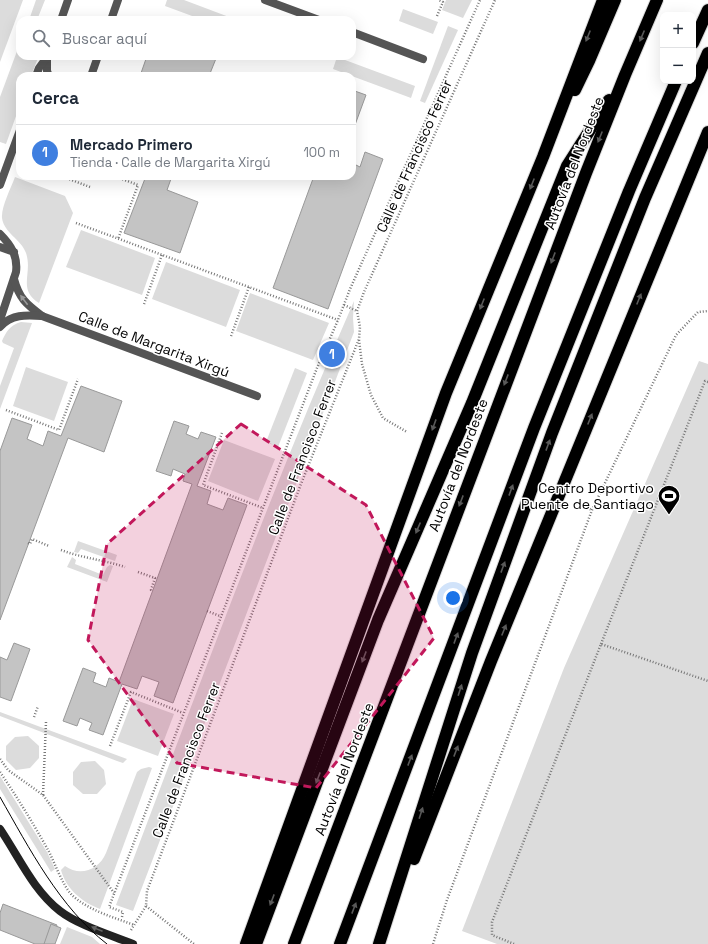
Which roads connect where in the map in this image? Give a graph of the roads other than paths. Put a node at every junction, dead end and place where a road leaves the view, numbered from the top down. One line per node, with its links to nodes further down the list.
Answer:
1 (68, 0): 8 (street)
2 (118, 0): 9 (street)
3 (265, 0): 10 (street)
4 (603, 0): 25 (highway, one-way to 25)
5 (615, 0): 25 (highway)
6 (657, 0): 21 (highway, Autovía del Nordeste, one-way to 21)
7 (708, 10): 12 (highway)
8 (62, 16)
9 (112, 16)
10 (308, 16)
11 (356, 34): 14 (street)
12 (696, 36)
13 (708, 53): 42 (highway, one-way to 13)
14 (423, 59)
15 (44, 60): 18 (street)
16 (47, 60): 19 (street)
17 (97, 60): 20 (street)
18 (38, 72)
19 (47, 72)
20 (92, 72)
21 (625, 75): 36 (highway, one-way to 36); 38 (highway, Autovía del Nordeste, one-way to 38)
22 (675, 84): 41 (highway, one-way to 22)
23 (708, 132): 42 (highway, one-way to 23)
24 (16, 141): 26 (street)
25 (543, 157): 36 (highway, one-way to 36)
26 (0, 185)
27 (0, 234): 29 (street)
28 (0, 247): 29 (street)
29 (14, 252): 30 (street, Calle de Margarita Xirgú)
30 (14, 279): 31 (street, Calle de Margarita Xirgú, one-way to 30); 32 (street, Calle de Margarita Xirgú)
31 (42, 316): 33 (street, Calle de Margarita Xirgú); 34 (street, Calle de Margarita Xirgú)
32 (0, 320)
33 (0, 327)
34 (257, 396)
35 (0, 829): 37 (main road, one-way to 35)
36 (256, 928): 39 (highway); 40 (highway)
37 (130, 943)
38 (294, 943)
39 (246, 944)
40 (256, 944)
41 (340, 944)
42 (380, 944)

